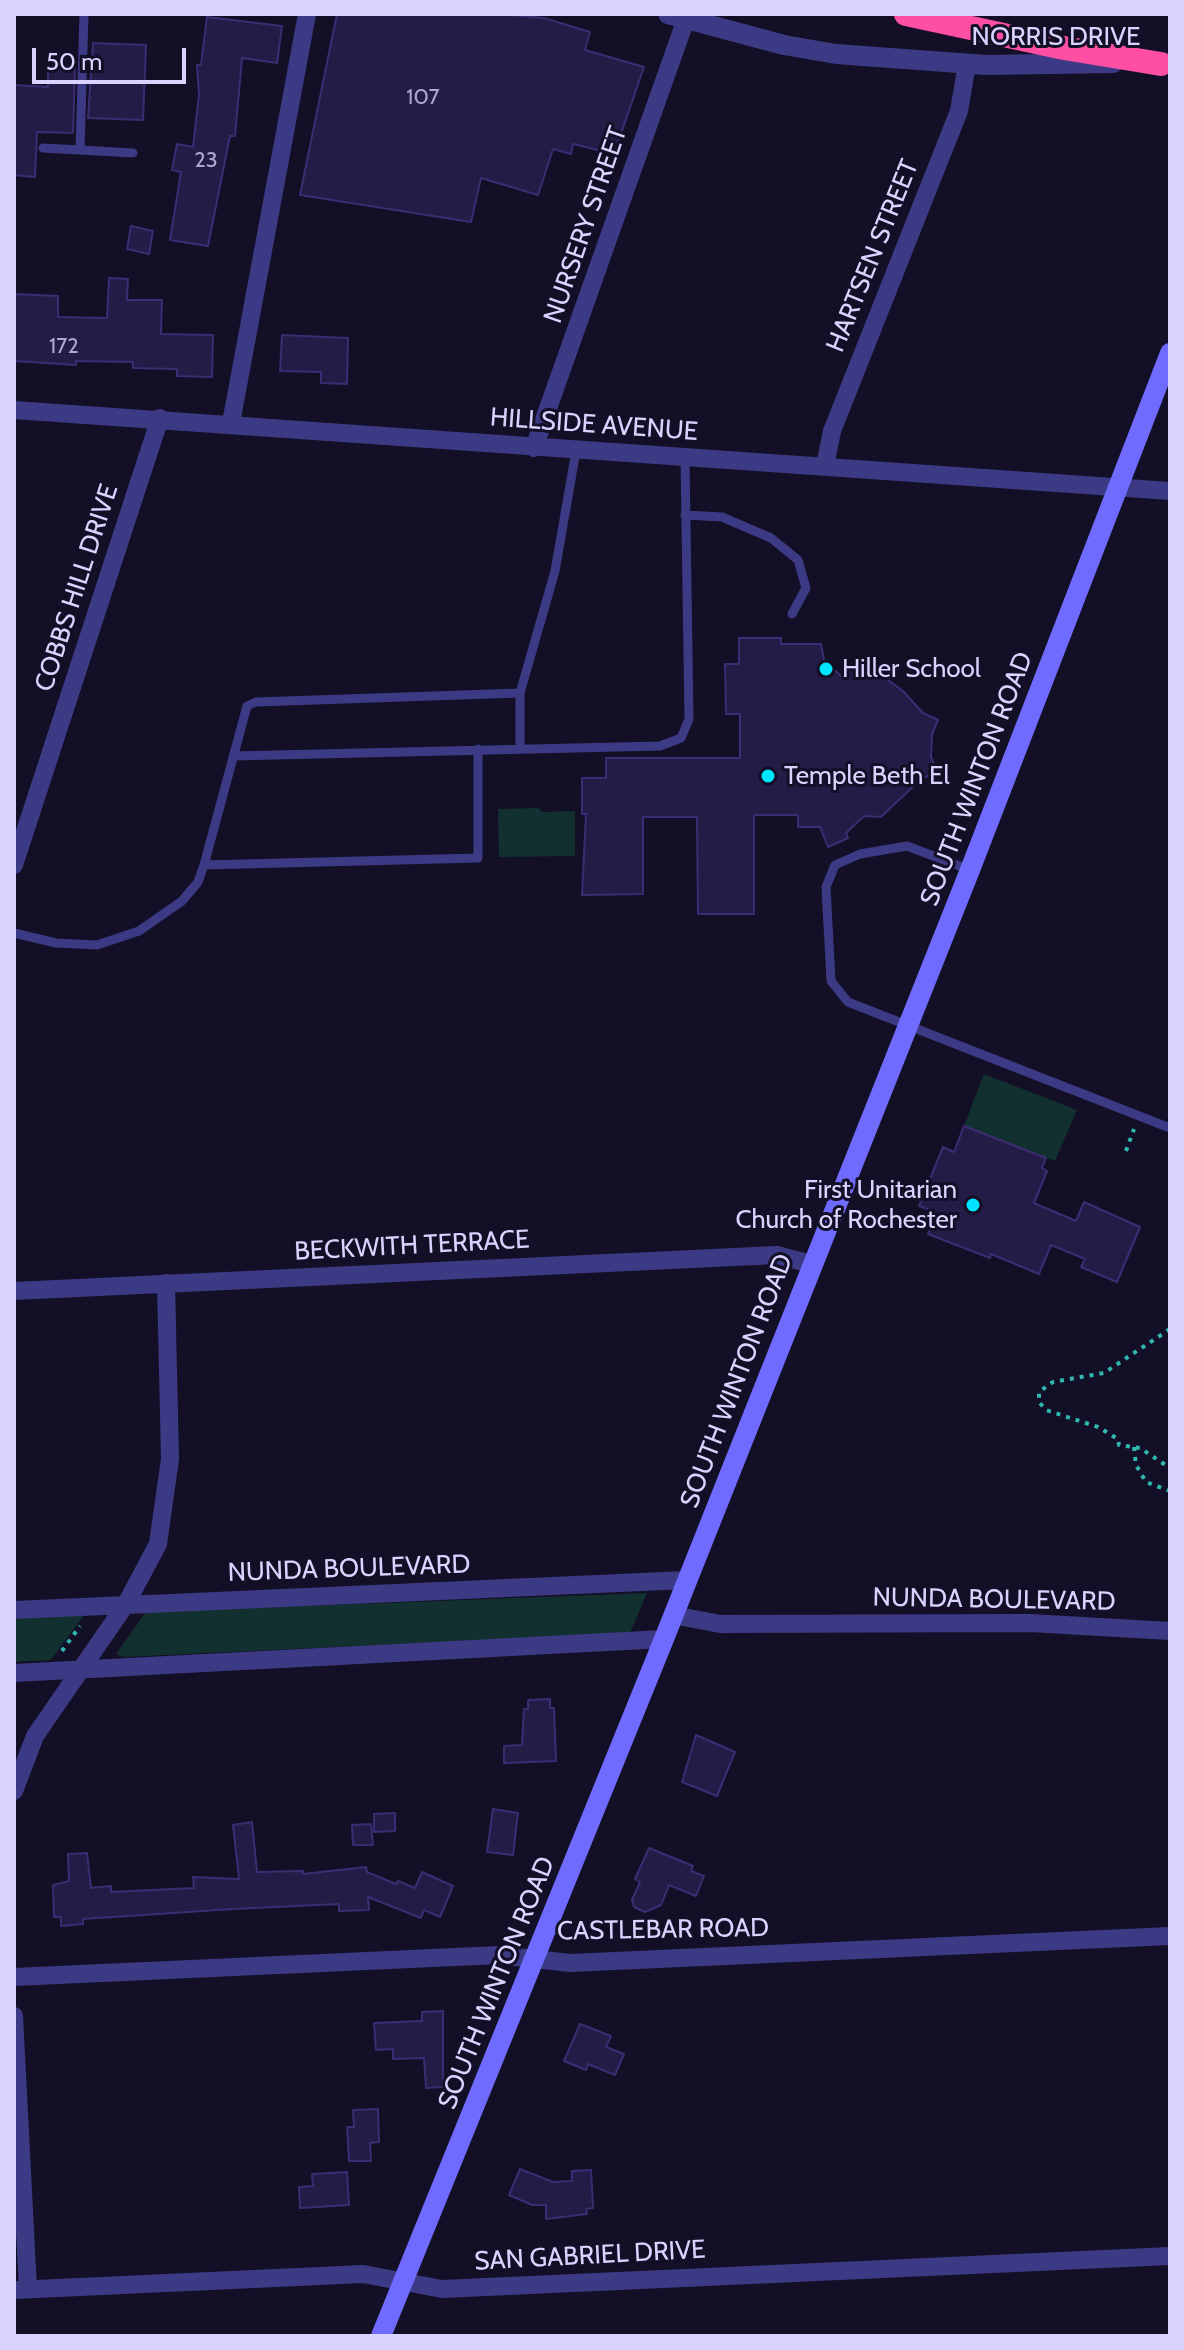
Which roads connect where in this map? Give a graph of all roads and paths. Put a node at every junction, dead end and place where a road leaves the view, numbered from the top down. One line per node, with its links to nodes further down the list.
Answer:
1 (84, 14): 8 (lane)
2 (307, 14): 13 (street)
3 (906, 14): 6 (highway)
4 (677, 16): 5 (street, NORRIS DRIVE); 14 (street, NURSERY STREET)
5 (967, 64): 6 (street, NORRIS DRIVE); 17 (street, HARTSEN STREET)
6 (1161, 64)
7 (43, 148): 8 (lane)
8 (80, 150): 9 (lane)
9 (133, 153)
10 (1169, 358): 18 (main road, SOUTH WINTON ROAD)
11 (14, 410): 12 (street, HILLSIDE AVENUE)
12 (160, 418): 13 (street, HILLSIDE AVENUE); 26 (street, COBBS HILL DRIVE)
13 (231, 423): 14 (street, HILLSIDE AVENUE)
14 (534, 448): 15 (street, HILLSIDE AVENUE)
15 (576, 451): 16 (street, HILLSIDE AVENUE); 22 (lane)
16 (685, 459): 17 (street, HILLSIDE AVENUE); 20 (lane)
17 (825, 466): 18 (street, HILLSIDE AVENUE)
18 (1117, 486): 19 (street, HILLSIDE AVENUE); 28 (main road, SOUTH WINTON ROAD)
19 (1170, 491)
20 (685, 515): 21 (lane); 23 (lane)
21 (792, 614)
22 (520, 693): 23 (lane); 25 (lane)
23 (520, 748): 24 (lane)
24 (478, 749): 25 (lane); 27 (lane)
25 (233, 756): 27 (lane)
26 (15, 856)
27 (204, 865): 29 (lane)
28 (970, 870): 30 (main road, SOUTH WINTON ROAD); 30 (lane)
29 (14, 933)
30 (908, 1025): 31 (lane); 34 (main road, SOUTH WINTON ROAD)
31 (1139, 1116): 32 (lane); 33 (path)
32 (1170, 1128)
33 (1126, 1151)
34 (811, 1264): 35 (street, BECKWITH TERRACE); 41 (main road, SOUTH WINTON ROAD)
35 (166, 1283): 36 (street, BECKWITH TERRACE); 42 (street)
36 (14, 1291)
37 (1170, 1329): 38 (path)
38 (1134, 1447): 39 (path); 40 (path)
39 (1170, 1468)
40 (1170, 1491)
41 (687, 1580): 42 (street, NUNDA BOULEVARD); 44 (main road, SOUTH WINTON ROAD)
42 (126, 1604): 43 (street, NUNDA BOULEVARD); 49 (street)
43 (14, 1610)
44 (673, 1615): 46 (street, NUNDA BOULEVARD); 47 (main road, SOUTH WINTON ROAD)
45 (86, 1617): 48 (path)
46 (1170, 1631)
47 (664, 1639): 49 (street); 53 (main road, SOUTH WINTON ROAD)
48 (58, 1658)
49 (81, 1670): 50 (street); 51 (street)
50 (14, 1673)
51 (14, 1791)
52 (1170, 1936): 53 (street, CASTLEBAR ROAD)
53 (536, 1957): 54 (street, CASTLEBAR ROAD); 57 (main road, SOUTH WINTON ROAD)
54 (14, 1977)
55 (14, 2016): 58 (street)
56 (1170, 2256): 57 (street, SAN GABRIEL DRIVE)
57 (403, 2281): 58 (street, SAN GABRIEL DRIVE); 59 (main road, SOUTH WINTON ROAD)
58 (21, 2290)
59 (381, 2336)

